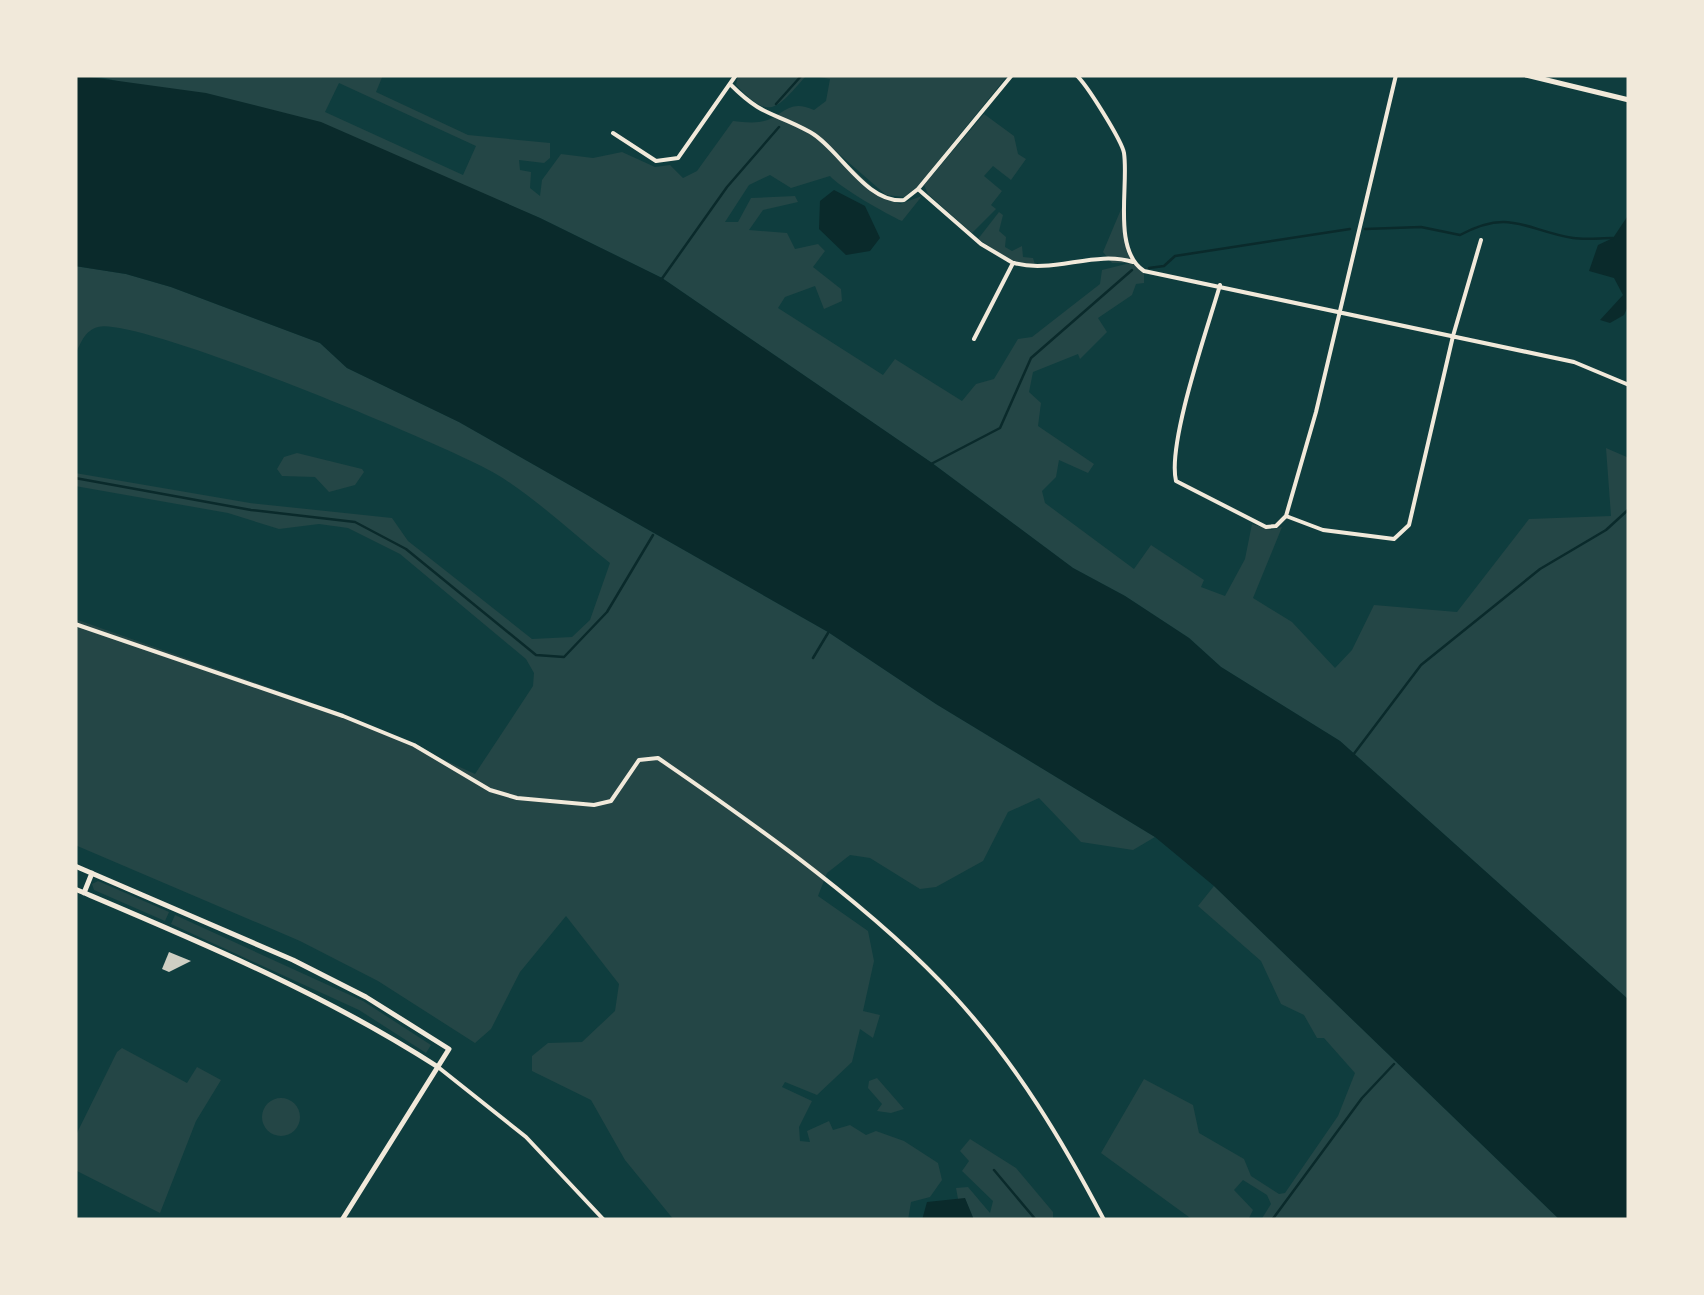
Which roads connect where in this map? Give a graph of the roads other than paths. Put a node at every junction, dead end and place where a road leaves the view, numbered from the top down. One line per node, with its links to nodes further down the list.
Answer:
1 (1012, 75): 9 (street)
2 (1076, 75): 11 (street)
3 (1396, 75): 14 (street)
4 (1526, 75): 7 (street)
5 (732, 76): 6 (street)
6 (730, 84): 8 (street); 9 (street)
7 (1629, 100)
8 (613, 132)
9 (918, 189): 12 (street)
10 (1481, 240): 15 (street)
11 (1133, 262): 12 (street); 13 (street)
12 (1013, 263): 16 (street)
13 (1220, 285): 14 (street); 18 (street)
14 (1340, 310): 15 (street); 18 (street)
15 (1453, 336): 17 (street); 18 (street)
16 (974, 339)
17 (1629, 386)
18 (1286, 516)
19 (75, 624): 27 (street)
20 (75, 866): 21 (street)
21 (92, 873): 23 (street); 24 (street)
22 (75, 890): 23 (street)
23 (84, 893): 24 (street)
24 (438, 1066): 25 (street); 26 (street)
25 (342, 1220)
26 (604, 1220)
27 (1104, 1220)

